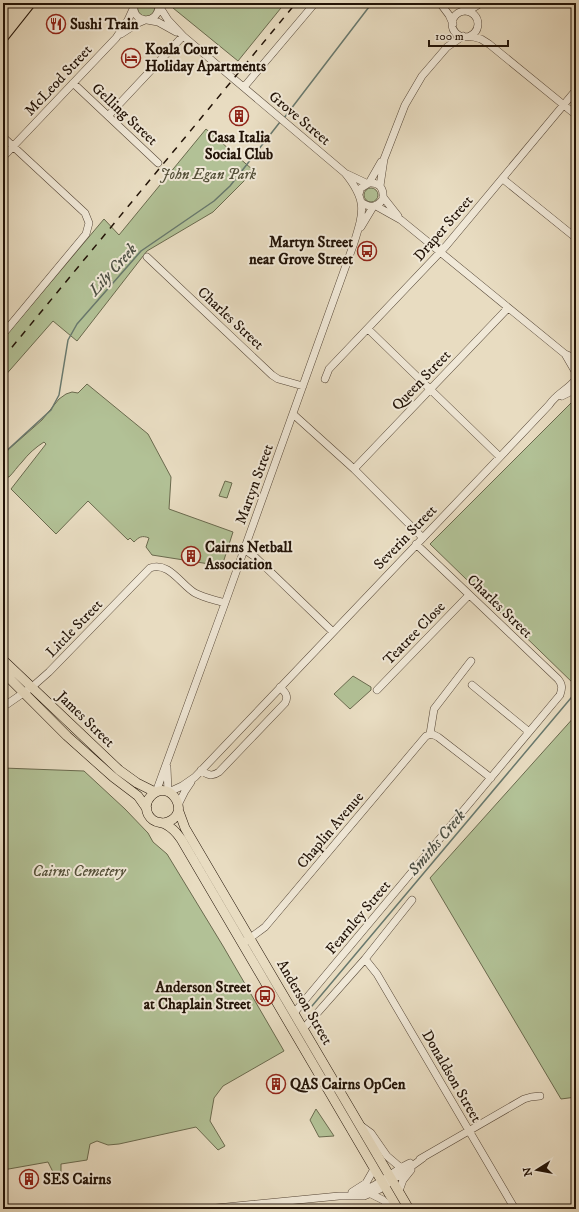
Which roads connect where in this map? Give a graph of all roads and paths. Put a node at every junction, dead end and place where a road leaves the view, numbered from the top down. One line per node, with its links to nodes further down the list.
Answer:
1 (18, 3): 10 (highway)
2 (30, 3): 15 (highway)
3 (315, 3): 20 (street)
4 (440, 3): 8 (street); 12 (street)
5 (482, 3): 8 (street); 11 (street)
6 (159, 4): 9 (street); 13 (street, Grove Street)
7 (133, 6): 9 (street); 16 (street, McLeod Street)
8 (463, 11): 11 (street); 12 (street)
9 (146, 20): 13 (street, Grove Street); 16 (street, McLeod Street)
10 (3, 22)
11 (477, 22): 14 (street); 17 (street)
12 (453, 26): 14 (street); 18 (street)
13 (183, 36): 20 (street, Grove Street); 24 (street)
14 (466, 36): 17 (street); 18 (street)
15 (3, 37)
16 (116, 38): 19 (street, McLeod Street)
17 (489, 44): 22 (street)
18 (447, 46): 28 (street)
19 (73, 83): 24 (street, Gelling Street); 26 (street, McLeod Street)
20 (244, 87): 30 (street, Grove Street)
21 (576, 90): 22 (street, Draper Street)
22 (564, 105): 23 (street); 31 (street, Draper Street)
23 (576, 115)
24 (108, 116): 29 (street, Gelling Street)
25 (3, 137): 26 (street)
26 (13, 147): 27 (street, McLeod Street); 45 (street)
27 (3, 157)
28 (384, 159): 32 (street); 33 (street)
29 (158, 163)
30 (345, 173): 32 (street, Grove Street); 34 (street, Grove Street)
31 (503, 179): 40 (street); 41 (street, Draper Street)
32 (368, 183): 33 (street); 34 (street)
33 (380, 186): 35 (street)
34 (359, 194): 36 (street)
35 (383, 197): 37 (street); 38 (street)
36 (361, 202): 37 (street); 39 (street, Martyn Street)
37 (374, 206): 38 (street); 39 (street, Martyn Street)
38 (401, 220): 41 (street)
39 (356, 236): 51 (street, Martyn Street)
40 (576, 238)
41 (440, 252): 43 (street); 44 (street, Draper Street)
42 (147, 257): 51 (street, Charles Street)
43 (508, 308): 46 (street); 53 (street, Queen Street)
44 (368, 329): 49 (street, Draper Street); 53 (street)
45 (3, 334)
46 (565, 354): 47 (street); 48 (street)
47 (576, 359)
48 (576, 372)
49 (325, 379)
50 (576, 379): 54 (street, Severin Street)
51 (303, 386): 55 (street, Martyn Street)
52 (576, 389): 54 (street, Severin Street)
53 (430, 390): 56 (street); 57 (street, Queen Street)
54 (549, 405): 56 (street, Severin Street)
55 (293, 414): 57 (street); 60 (street, Martyn Street)
56 (500, 457): 58 (street, Severin Street)
57 (354, 469): 58 (street)
58 (423, 538): 59 (street, Severin Street)
59 (416, 544): 61 (street, Charles Street); 63 (street, Severin Street)
60 (245, 550): 62 (street, Martyn Street); 63 (street)
61 (469, 595): 70 (street, Charles Street); 71 (street, Teatree Close)
62 (226, 603): 68 (street, Little Street); 76 (street, Martyn Street)
63 (333, 632): 69 (street, Severin Street)
64 (3, 660): 68 (main road, James Street)
65 (471, 661): 75 (street)
66 (3, 672): 72 (main road, James Street)
67 (472, 685): 74 (street)
68 (32, 687): 72 (street, Little Street); 80 (main road, James Street)
69 (280, 688): 77 (street, Severin Street); 77 (street)
70 (562, 688): 74 (street, Fearnley Street)
71 (377, 690)
72 (24, 692): 73 (street, Little Street); 83 (main road, James Street)
73 (3, 707)
74 (528, 731): 79 (street, Fearnley Street)
75 (433, 734): 79 (street); 86 (street, Chaplin Avenue)
76 (167, 763): 80 (street, Martyn Street); 81 (street, Martyn Street)
77 (201, 770): 78 (street, Severin Street)
78 (195, 777): 81 (street, Severin Street); 82 (street, Severin Street)
79 (491, 778): 89 (street, Fearnley Street)
80 (156, 792): 81 (main road); 83 (main road)
81 (168, 792): 82 (main road)
82 (178, 807): 84 (main road); 86 (main road, Anderson Street)
83 (147, 809): 84 (main road)
84 (164, 823): 87 (main road, Anderson Street)
85 (412, 900): 88 (street, Fearnley Street)
86 (251, 938): 87 (street, Chaplin Avenue); 89 (main road, Anderson Street)
87 (242, 943): 97 (main road, Anderson Street)
88 (364, 959): 90 (street, Fearnley Street); 93 (street, Donaldson Street)
89 (294, 1013): 90 (main road, Anderson Street)
90 (304, 1028): 92 (main road, Anderson Street)
91 (540, 1096): 93 (street)
92 (360, 1125): 96 (street); 98 (main road, Anderson Street)
93 (470, 1131): 94 (street); 108 (street, Donaldson Street)
94 (423, 1158): 95 (street); 96 (street)
95 (414, 1164): 98 (street); 100 (street)
96 (401, 1168): 98 (street)
97 (374, 1169): 99 (main road, Anderson Street); 101 (street)
98 (391, 1177): 99 (street); 100 (main road, Anderson Street)
99 (383, 1183): 101 (street); 102 (street); 106 (main road, Anderson Street)
100 (399, 1191): 107 (main road, Anderson Street)
101 (348, 1194): 103 (street)
102 (371, 1194): 103 (street); 105 (street)
103 (339, 1196): 104 (street)
104 (206, 1209)
105 (392, 1209)
106 (398, 1209)
107 (410, 1209)
108 (515, 1209)

